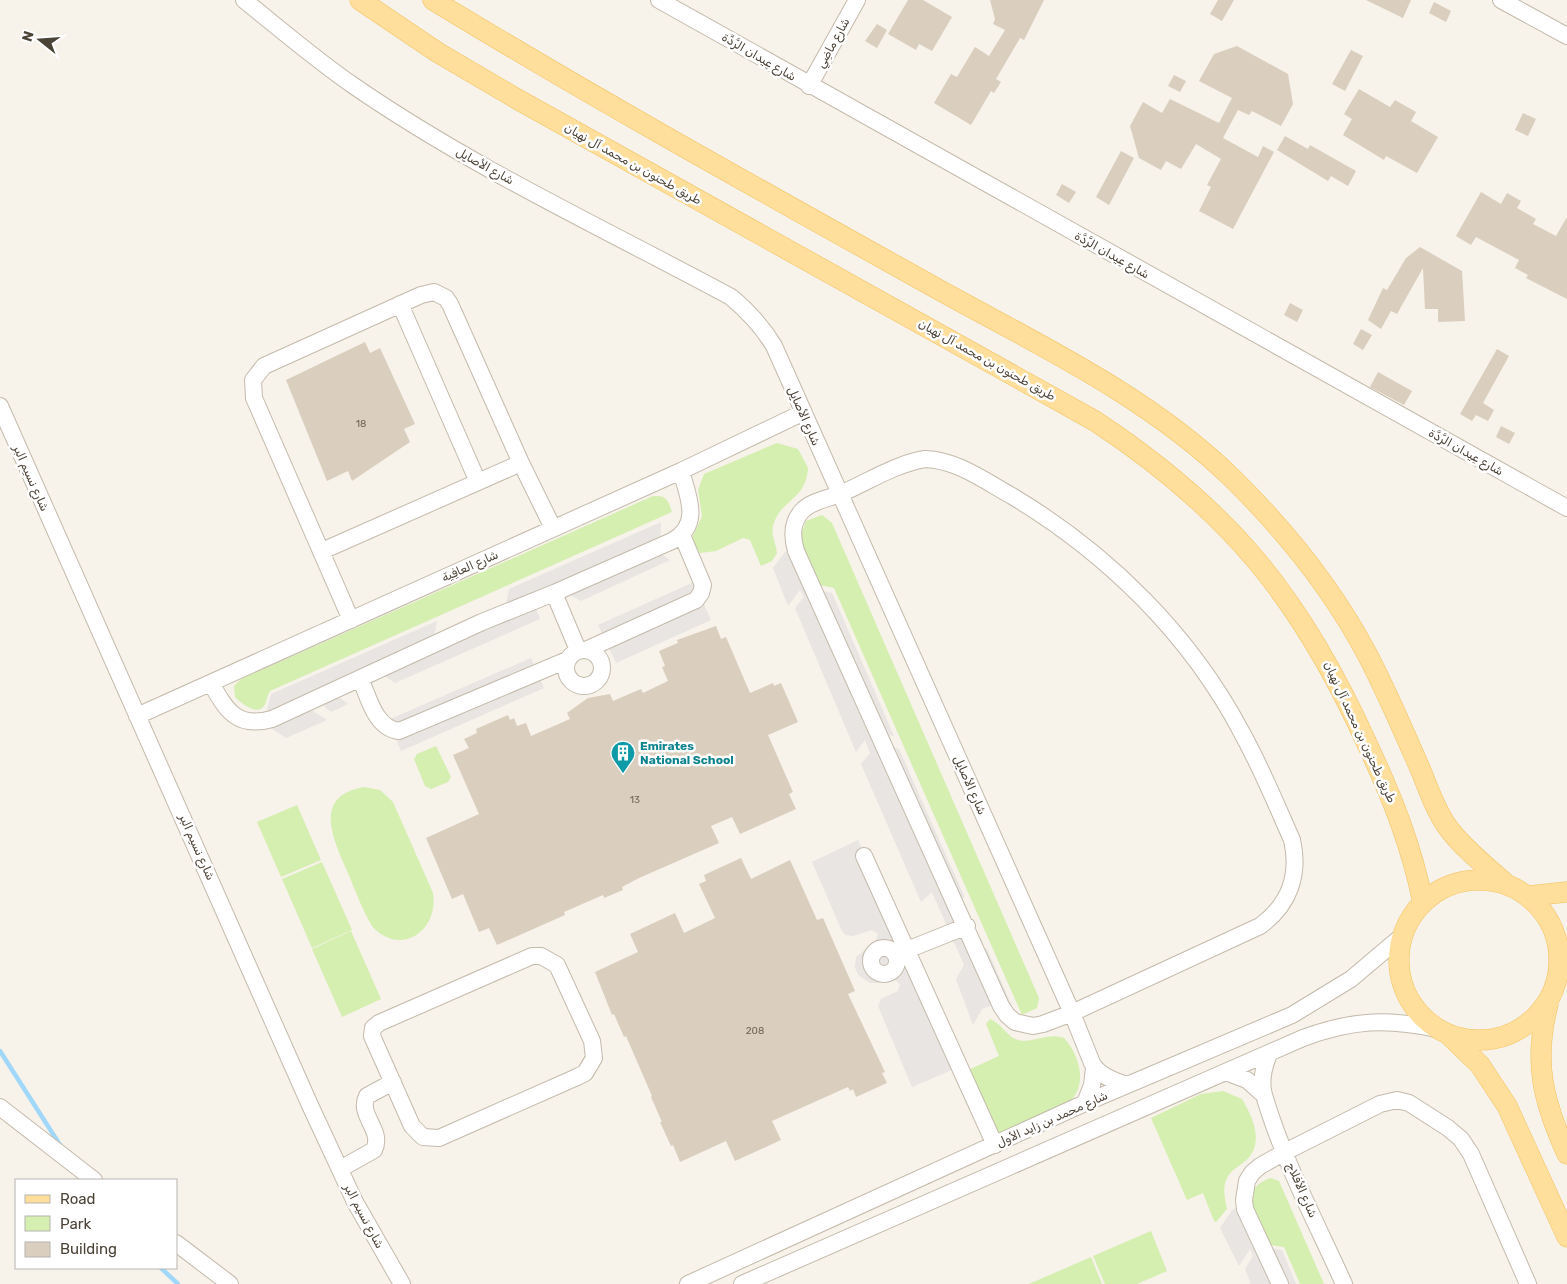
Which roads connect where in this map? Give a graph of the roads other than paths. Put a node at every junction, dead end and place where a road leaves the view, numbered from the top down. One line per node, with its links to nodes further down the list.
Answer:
1 (244, 0): 11 (street, شارع الأصايِل)
2 (360, 0): 30 (main road, طريق طحنون بن محمد آل نهيان)
3 (433, 0): 27 (main road)
4 (658, 0): 8 (street, شارع عِيدان الرَّدَّة)
5 (857, 0): 8 (street, شارع ماضِي)
6 (1502, 0): 7 (street)
7 (1567, 36)
8 (809, 86): 16 (street, شارع عِيدان الرَّدَّة)
9 (400, 304): 12 (street); 14 (street); 19 (street)
10 (0, 406): 25 (street, شارع نسيم البر)
11 (802, 413): 13 (street, شارع العافِية); 15 (street, شارع الأصايِل)
12 (521, 463): 14 (street); 17 (street)
13 (681, 471): 17 (street, شارع العافِية); 18 (street)
14 (478, 482): 19 (street)
15 (839, 494): 31 (street); 36 (street, شارع الأصايِل); 36 (street)
16 (1567, 508)
17 (553, 528): 21 (street, شارع العافِية)
18 (682, 534): 20 (street); 22 (street)
19 (322, 551): 21 (street)
20 (554, 593): 22 (street); 23 (street)
21 (351, 620): 24 (street, شارع العافِية)
22 (578, 653): 23 (street)
23 (360, 678): 24 (street)
24 (211, 683): 25 (street, شارع العافِية)
25 (137, 716): 49 (street, شارع نسيم البر)
26 (864, 856): 33 (street)
27 (1506, 884): 29 (main road); 30 (main road)
28 (1567, 892): 29 (main road)
29 (1529, 896): 34 (main road)
30 (1423, 903): 32 (main road)
31 (967, 926): 33 (street); 36 (street)
32 (1403, 935): 37 (main road); 42 (street, شارع محمد بن زايد الأول)
33 (900, 953): 46 (street)
34 (1563, 961): 35 (main road)
35 (1549, 1002): 37 (main road); 48 (main road)
36 (1072, 1013): 39 (street, شارع الأصايِل)
37 (1443, 1032): 38 (street); 51 (main road)
38 (1269, 1054): 40 (street); 43 (street, شارع الأفلاج)
39 (1094, 1068): 42 (street); 44 (street)
40 (1226, 1072): 43 (street, شارع الأفلاج); 56 (street)
41 (393, 1082): 41 (street); 49 (street)
42 (1127, 1085): 44 (street, شارع محمد بن زايد الأول)
43 (1264, 1095): 47 (street, شارع الأفلاج)
44 (1085, 1104): 46 (street, شارع محمد بن زايد الأول)
45 (0, 1107): 50 (street)
46 (995, 1145): 55 (street, شارع محمد بن زايد الأول)
47 (1285, 1152): 57 (street); 58 (street, شارع الأفلاج); 59 (street)
48 (1567, 1154)
49 (340, 1169): 54 (street, شارع نسيم البر)
50 (93, 1179)
51 (1567, 1237)
52 (178, 1245): 53 (street)
53 (230, 1284)
54 (402, 1284)
55 (688, 1284)
56 (742, 1284)
57 (1280, 1284)
58 (1344, 1284)
59 (1528, 1284)

